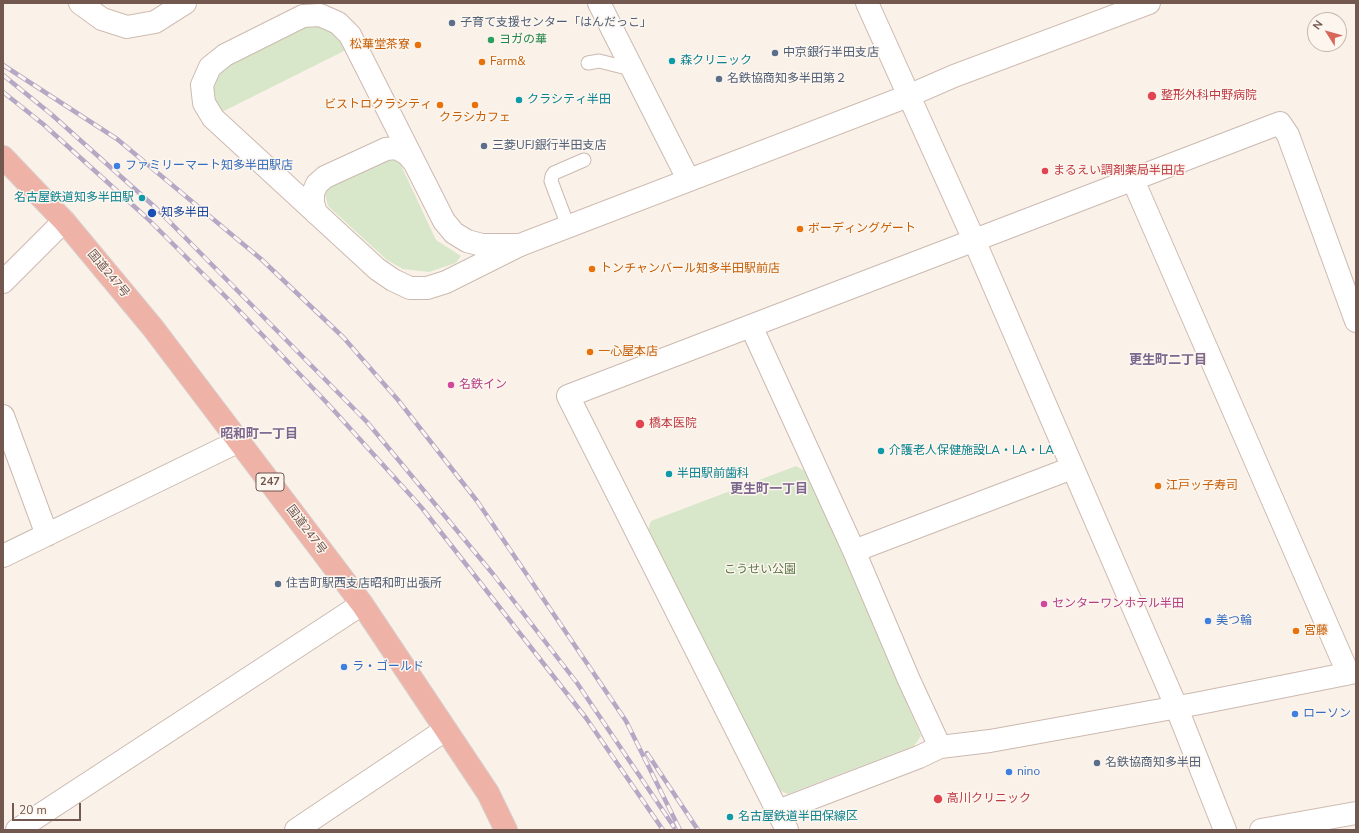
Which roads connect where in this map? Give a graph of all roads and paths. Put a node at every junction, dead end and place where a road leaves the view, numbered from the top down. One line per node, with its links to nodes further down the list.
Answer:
1 (80, 3): 2 (street)
2 (185, 3)
3 (599, 3): 7 (street)
4 (867, 3): 8 (street)
5 (1149, 3): 8 (street)
6 (588, 63): 7 (lane)
7 (631, 69): 12 (street)
8 (908, 96): 12 (street); 17 (street)
9 (3, 158): 15 (highway, 国道247号 / 247)
10 (584, 160): 16 (lane)
11 (414, 162): 14 (street); 14 (street); 18 (street)
12 (688, 180): 16 (street)
13 (1133, 180): 17 (street); 20 (street); 29 (street)
14 (316, 213): 18 (street)
15 (64, 221): 19 (street); 23 (highway, 国道247号 / 247)
16 (568, 226): 18 (street)
17 (974, 240): 21 (street); 24 (street)
18 (520, 245)
19 (3, 282)
20 (1356, 321)
21 (751, 326): 26 (street); 34 (street)
22 (3, 416): 25 (street)
23 (239, 441): 25 (street); 28 (highway, 国道247号 / 247)
24 (1072, 468): 26 (street); 30 (street)
25 (47, 535): 27 (street)
26 (854, 551): 32 (street)
27 (3, 556)
28 (362, 604): 31 (highway, 国道247号 / 247); 35 (street)
29 (1352, 673): 30 (street)
30 (1176, 706): 32 (street); 38 (street)
31 (445, 730): 36 (street); 37 (highway, 国道247号 / 247)
32 (940, 747): 34 (street)
33 (1356, 813): 39 (street)
34 (783, 821)
35 (17, 830)
36 (296, 830)
37 (506, 830)
38 (1225, 830)
39 (1261, 830)

